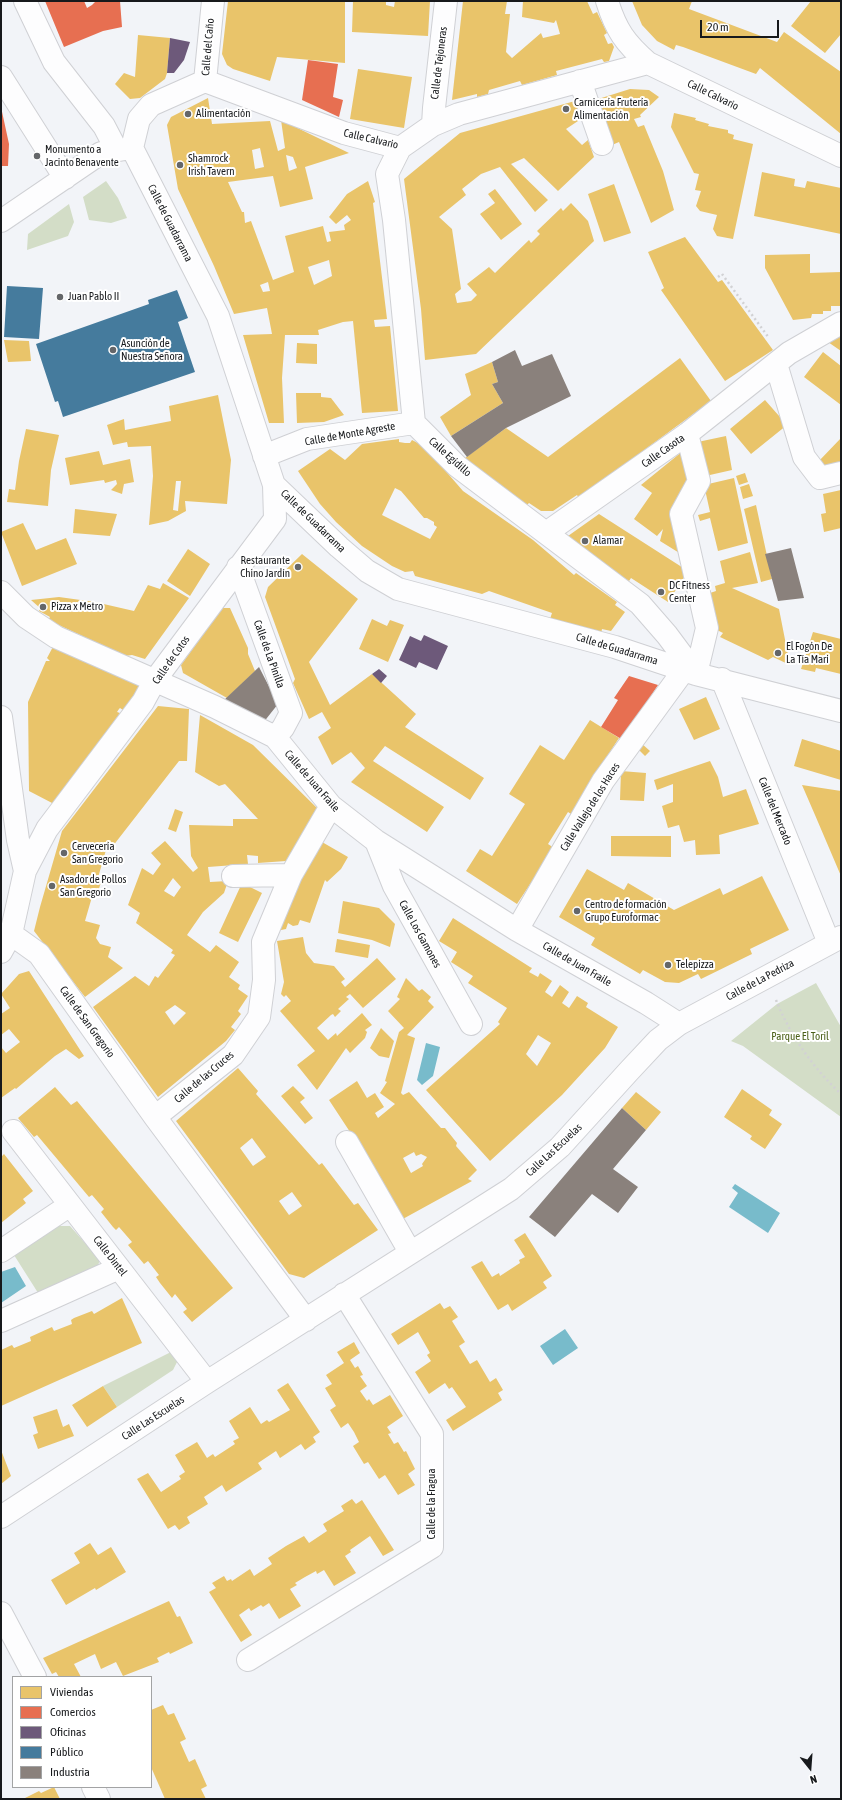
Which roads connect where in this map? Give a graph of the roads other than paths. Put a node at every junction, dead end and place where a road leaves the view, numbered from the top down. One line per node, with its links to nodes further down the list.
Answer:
1 (26, 1): 11 (street, Calle de Guadarrama)
2 (213, 1): 7 (street, Calle del Caño)
3 (446, 1): 9 (street, Calle de Tejoneras)
4 (607, 1): 5 (street)
5 (648, 64): 8 (street, Calle Calvario); 13 (street, Calle Calvario)
6 (1, 77): 14 (street)
7 (205, 81): 11 (street, Calle del Caño); 12 (street, Calle Calvario)
8 (580, 81): 9 (street, Calle Calvario); 10 (street)
9 (433, 125): 12 (street, Calle Calvario)
10 (602, 144)
11 (124, 148): 14 (street); 20 (street, Calle de Guadarrama)
12 (400, 148): 18 (street)
13 (841, 156)
14 (65, 178): 15 (street)
15 (1, 222)
16 (841, 323): 17 (street, Calle Casota)
17 (779, 361): 19 (street, Calle Casota); 21 (street)
18 (414, 423): 20 (street, Calle de Monte Agreste); 23 (street, Calle Egidillo)
19 (688, 434): 23 (street, Calle Casota); 26 (street)
20 (264, 456): 22 (street, Calle de Guadarrama)
21 (841, 473)
22 (274, 484): 24 (street, Calle de Cotos); 26 (street, Calle de Guadarrama)
23 (546, 533): 26 (street, Calle Egidillo)
24 (238, 567): 28 (street, Calle de Cotos); 31 (street, Calle de La Pinilla)
25 (1, 592): 28 (street, Calle de Juan Fraile)
26 (690, 672): 27 (street, Calle de Guadarrama); 38 (street, Calle Vallejo de los Haces)
27 (722, 679): 29 (street, Calle de Guadarrama); 40 (street, Calle del Mercado)
28 (155, 680): 31 (street, Calle de Juan Fraile); 33 (street, Calle de Cotos)
29 (841, 711)
30 (1, 717): 35 (street, Calle de San Gregorio)
31 (275, 738): 32 (street, Calle de Juan Fraile)
32 (331, 806): 34 (street, Calle de Juan Fraile); 36 (street, Calle de las Cruces)
33 (47, 829): 35 (street, Calle de San Gregorio)
34 (376, 841): 38 (street, Calle de Juan Fraile); 41 (street, Calle Los Gamones)
35 (25, 871): 39 (street, Calle de San Gregorio)
36 (291, 875): 37 (street); 43 (street, Calle de las Cruces)
37 (233, 876)
38 (517, 930): 42 (street, Calle de Juan Fraile)
39 (4, 940): 43 (street, Calle de San Gregorio)
40 (835, 940): 42 (street, Calle de La Pedriza)
41 (471, 1024)
42 (679, 1024): 48 (street, Calle Las Escuelas)
43 (156, 1117): 51 (street)
44 (13, 1131): 46 (street, Calle Dintel)
45 (347, 1142): 48 (street)
46 (70, 1205): 47 (street); 49 (street, Calle Dintel)
47 (1, 1251)
48 (410, 1252): 50 (street, Calle Las Escuelas)
49 (119, 1268): 52 (street); 53 (street, Calle Dintel)
50 (344, 1294): 51 (street, Calle Las Escuelas); 56 (street, Calle de la Fragua)
51 (306, 1320): 53 (street, Calle Las Escuelas)
52 (1, 1321)
53 (207, 1382): 54 (street, Calle Las Escuelas)
54 (1, 1517)
55 (1, 1613): 57 (street)
56 (248, 1660)
57 (34, 1676)
58 (94, 1788): 59 (street)
59 (99, 1799)

